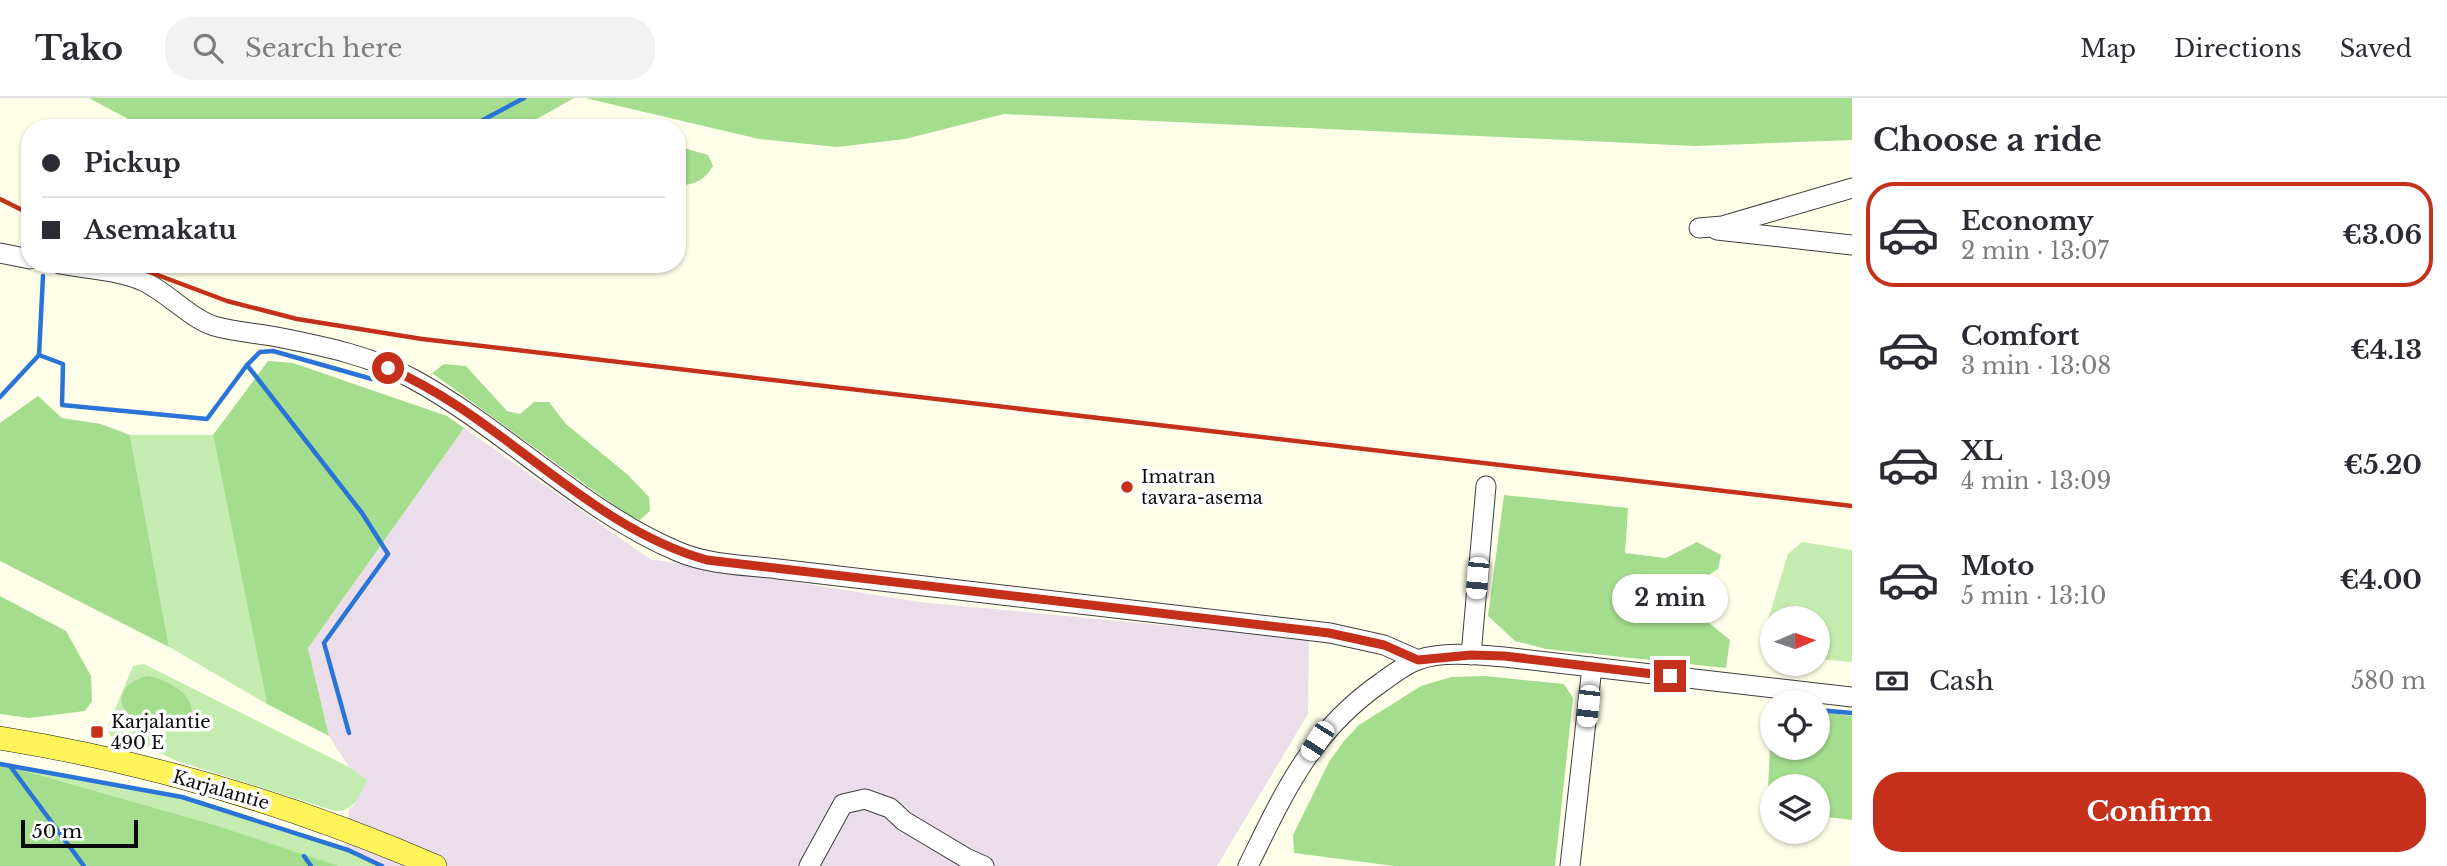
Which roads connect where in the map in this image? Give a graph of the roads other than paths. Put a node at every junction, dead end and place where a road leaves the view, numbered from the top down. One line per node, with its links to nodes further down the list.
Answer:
1 (1852, 188): 2 (street)
2 (1852, 245)
3 (0, 253): 4 (street)
4 (21, 257)
5 (118, 273): 8 (street)
6 (1486, 486): 7 (street)
7 (1471, 655): 8 (street); 9 (street)
8 (1418, 660): 15 (street)
9 (1592, 667): 10 (street); 16 (street)
10 (1852, 697)
11 (0, 738): 12 (main road, Karjalantie)
12 (435, 866)
13 (810, 866): 14 (street)
14 (984, 866)
15 (1248, 866)
16 (1570, 866)

